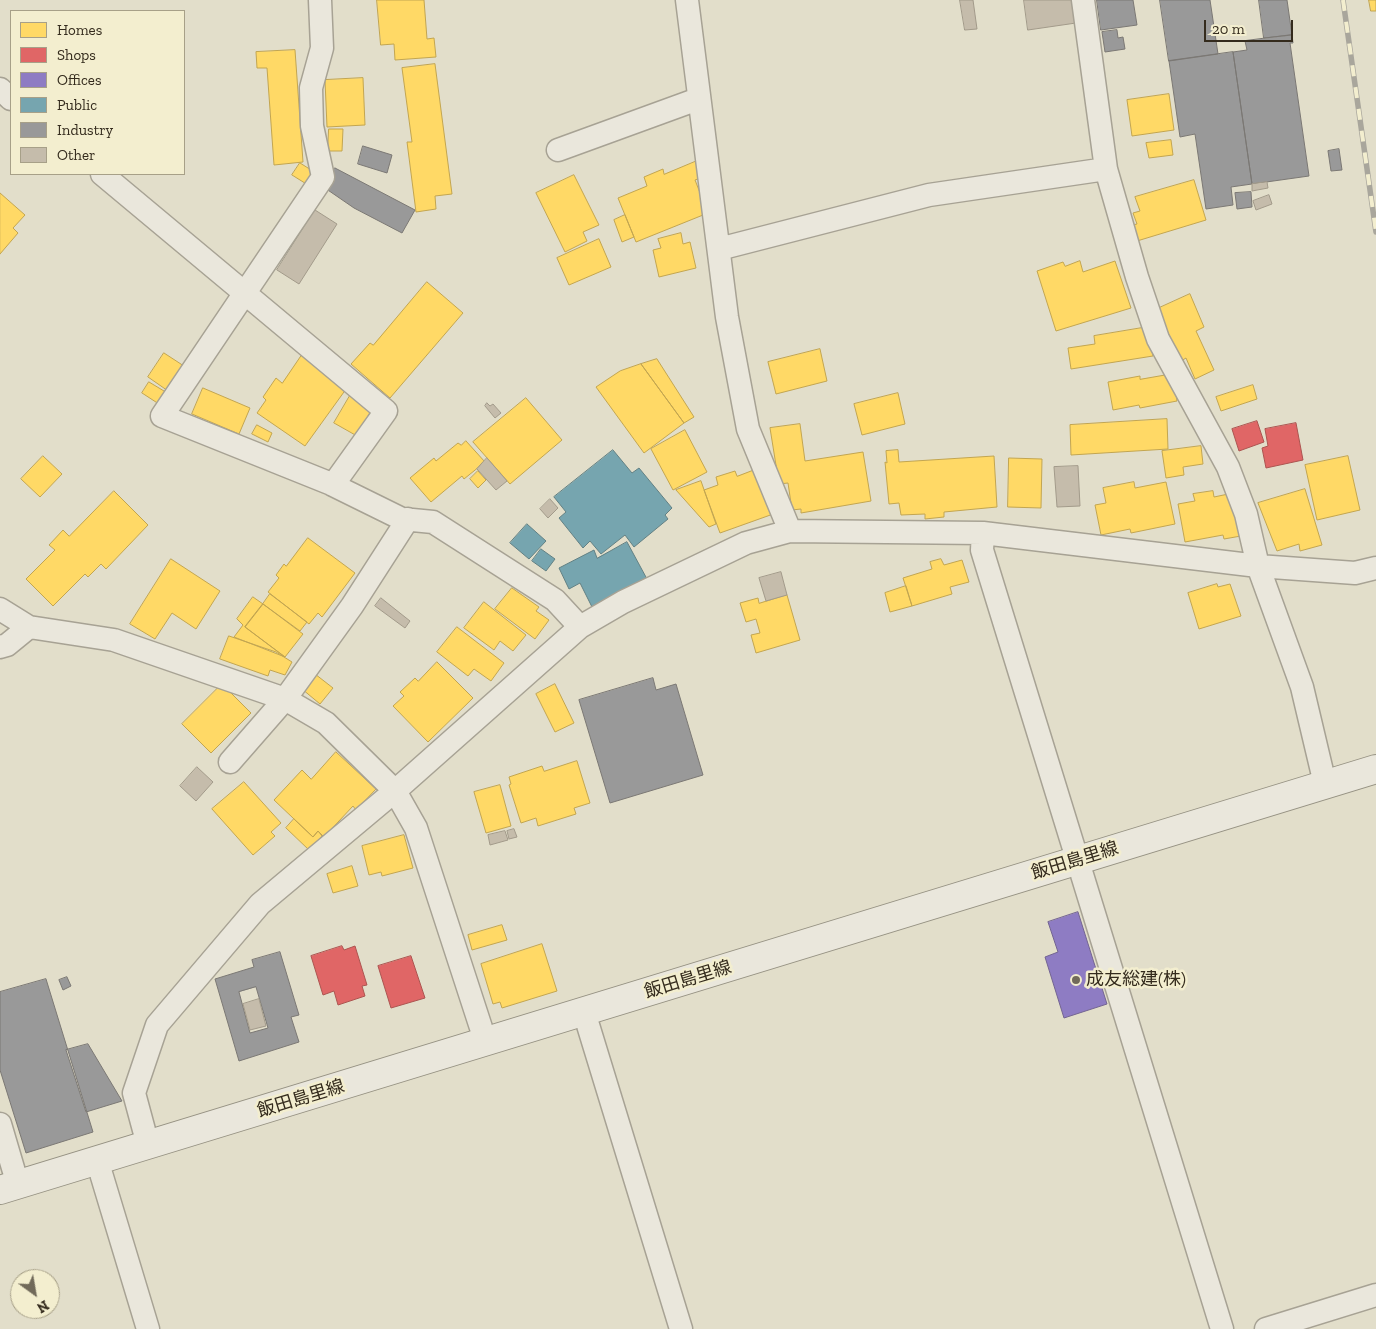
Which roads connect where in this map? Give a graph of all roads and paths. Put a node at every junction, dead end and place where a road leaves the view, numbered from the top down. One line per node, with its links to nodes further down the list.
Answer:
1 (320, 0): 11 (street)
2 (687, 0): 6 (street)
3 (1083, 0): 8 (street)
4 (0, 90): 5 (street)
5 (10, 98)
6 (698, 99): 7 (street); 10 (street)
7 (558, 150)
8 (1106, 169): 10 (street); 16 (street)
9 (103, 175): 11 (street)
10 (719, 250): 14 (street)
11 (245, 291): 12 (street); 12 (street)
12 (334, 485): 13 (street)
13 (408, 519): 20 (street); 22 (street)
14 (790, 532): 15 (street); 20 (street)
15 (983, 533): 16 (street); 27 (street)
16 (1258, 566): 17 (street); 25 (street)
17 (1376, 568)
18 (0, 609): 19 (street)
19 (29, 627): 21 (street); 22 (street)
20 (580, 628): 26 (street)
21 (0, 647)
22 (285, 699): 23 (street); 26 (street)
23 (230, 762)
24 (1376, 769): 25 (main road, 飯田島里線)
25 (1325, 784): 27 (main road, 飯田島里線)
26 (395, 791): 29 (street); 31 (street)
27 (1079, 860): 28 (main road, 飯田島里線); 37 (street)
28 (584, 1012): 29 (main road, 飯田島里線); 36 (street)
29 (486, 1043): 31 (main road, 飯田島里線)
30 (0, 1124): 33 (street)
31 (148, 1145): 32 (main road, 飯田島里線)
32 (98, 1160): 33 (main road, 飯田島里線); 35 (street)
33 (9, 1187)
34 (1376, 1295): 38 (street)
35 (148, 1329)
36 (682, 1329)
37 (1222, 1329)
38 (1266, 1329)

